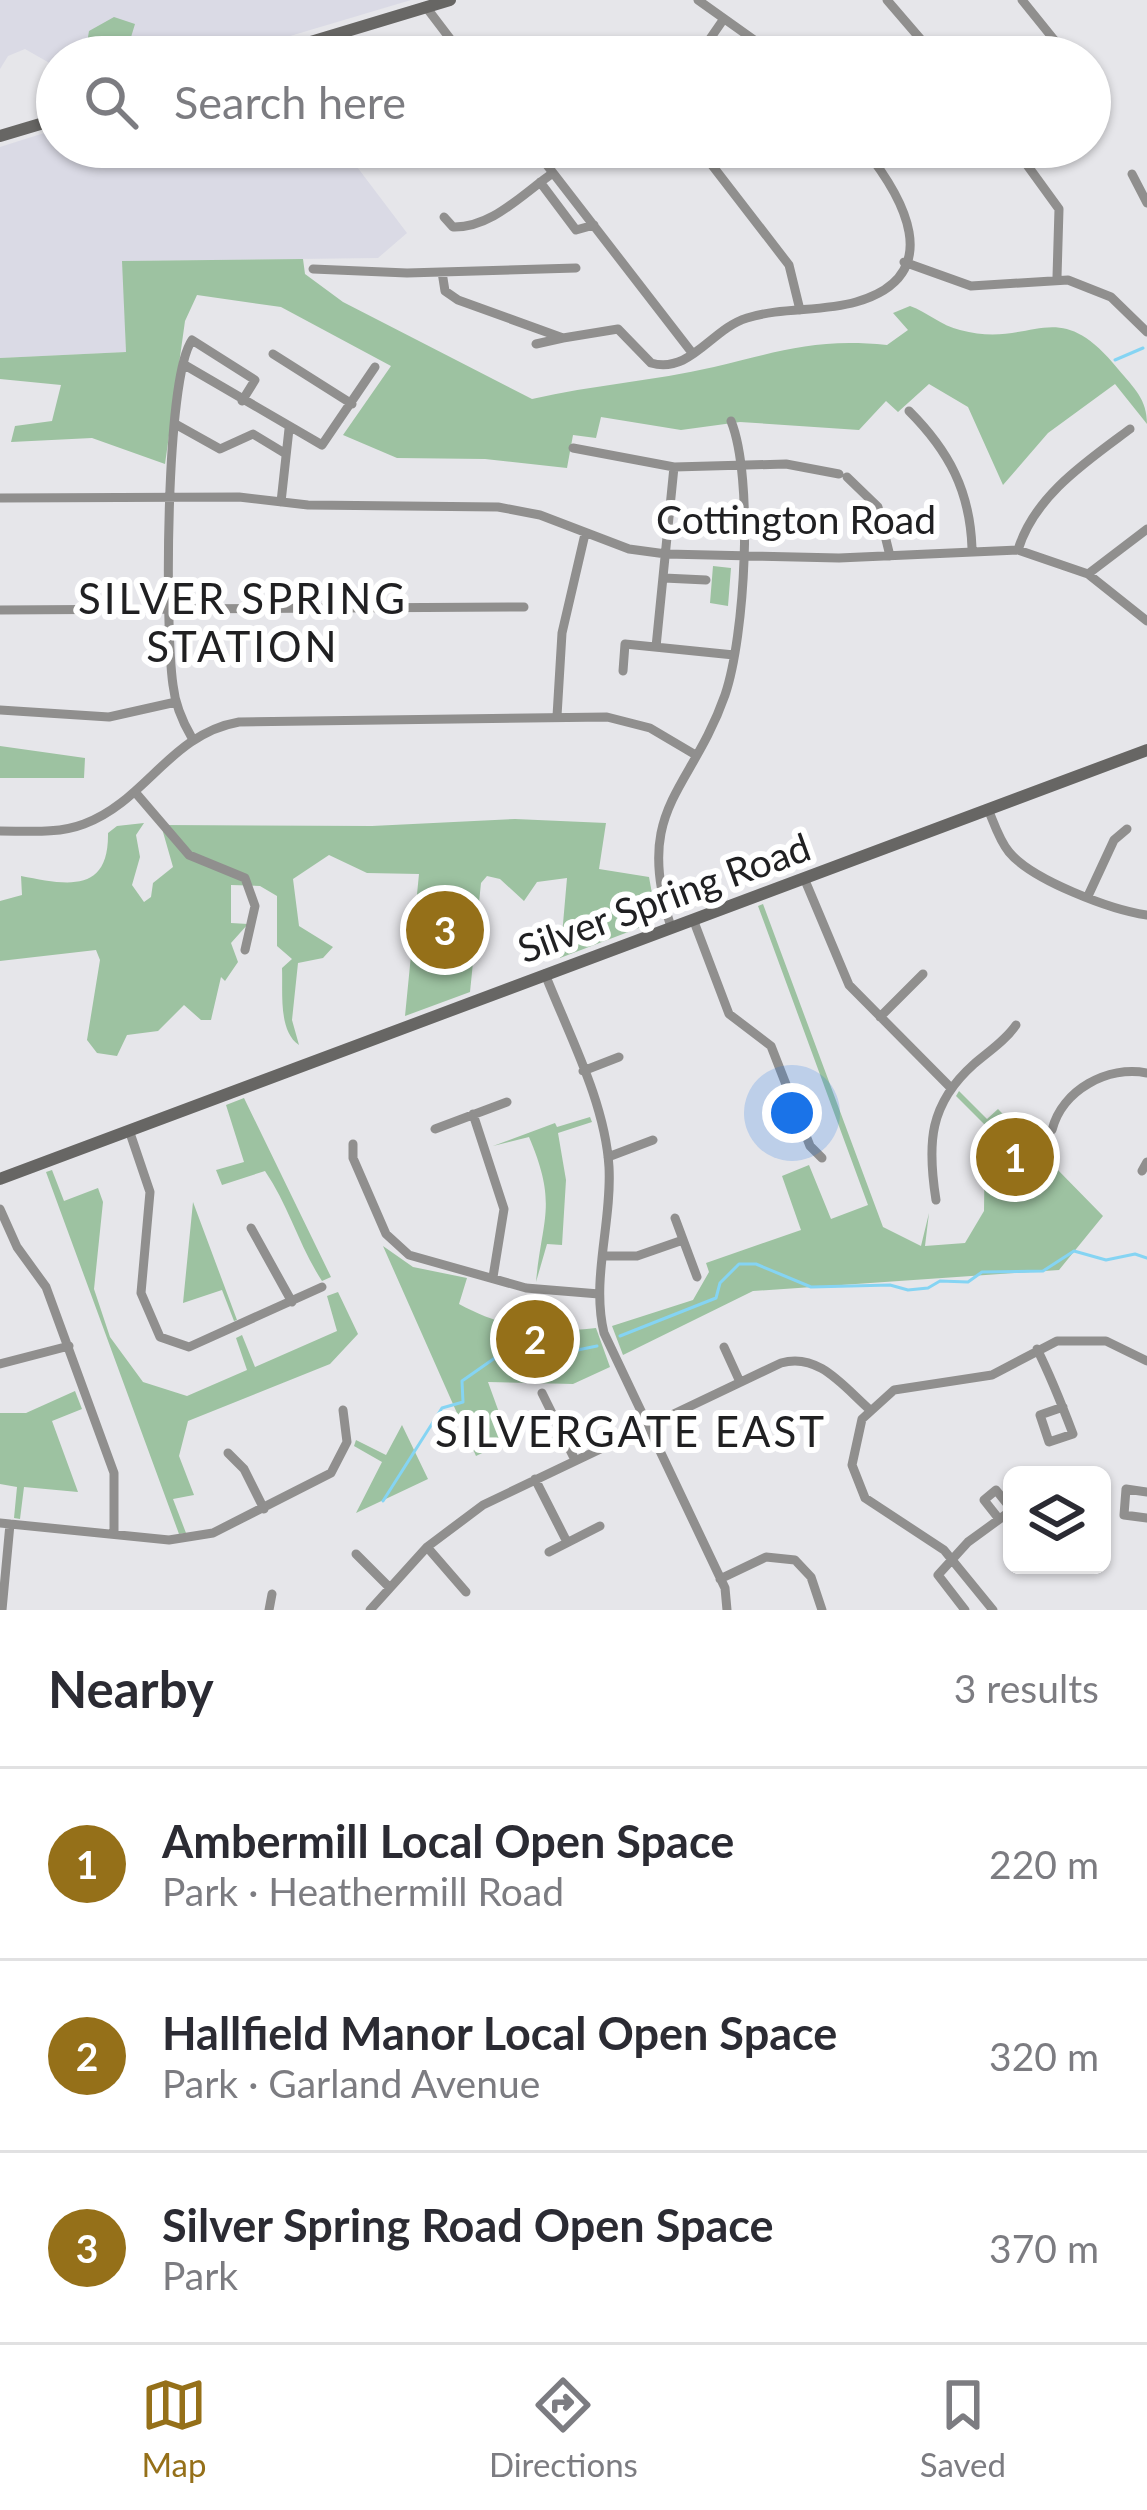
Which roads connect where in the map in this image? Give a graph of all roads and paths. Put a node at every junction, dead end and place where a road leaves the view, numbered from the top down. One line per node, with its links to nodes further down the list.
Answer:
1 (450, 0): 5 (main road)
2 (698, 0): 6 (street)
3 (887, 0): 11 (street)
4 (1022, 0): 12 (street)
5 (426, 8): 7 (main road); 8 (street)
6 (723, 20): 9 (street); 10 (street)
7 (332, 36)
8 (448, 36)
9 (712, 36)
10 (747, 36)
11 (919, 36)
12 (1051, 36)
13 (36, 125): 14 (main road)
14 (0, 136)
15 (549, 168): 19 (street)
16 (714, 168): 30 (street)
17 (877, 168): 25 (street)
18 (1029, 168): 29 (street)
19 (553, 173): 21 (street); 24 (street)
20 (1132, 174): 22 (street)
21 (540, 182): 23 (street); 24 (street)
22 (1147, 203)
23 (444, 217)
24 (594, 225): 36 (street)
25 (904, 262): 29 (street); 30 (street)
26 (576, 268): 28 (street)
27 (313, 269): 28 (street)
28 (442, 272): 33 (street)
29 (1058, 277): 31 (street)
30 (800, 310): 36 (street)
31 (1142, 314): 32 (street)
32 (1147, 332)
33 (563, 338): 34 (street); 36 (street)
34 (536, 344)
35 (273, 354): 40 (street)
36 (693, 354)
37 (183, 364): 39 (street); 39 (street); 43 (street)
38 (375, 368): 40 (street)
39 (242, 401): 44 (street)
40 (352, 404): 44 (street)
41 (909, 411): 55 (street)
42 (731, 422): 48 (street)
43 (177, 424): 47 (street); 51 (street)
44 (289, 429): 47 (street)
45 (1130, 429): 56 (street)
46 (573, 448): 49 (street)
47 (286, 454): 52 (street)
48 (743, 466): 49 (street); 58 (street); 59 (street)
49 (674, 467): 57 (street)
50 (0, 499): 51 (street, Cottington Road)
51 (172, 499): 52 (street, Cottington Road); 64 (street)
52 (281, 502): 54 (street, Cottington Road)
53 (1147, 529): 60 (street)
54 (585, 534): 57 (street, Cottington Road); 72 (street)
55 (972, 548): 56 (street, Cottington Road); 59 (street, Cottington Road)
56 (1018, 550): 60 (street, Cottington Road)
57 (666, 554): 58 (street, Cottington Road); 61 (street)
58 (741, 556): 59 (street, Cottington Road); 68 (street)
59 (890, 556)
60 (1088, 574): 66 (street, Cottington Road)
61 (664, 578): 62 (street); 67 (street)
62 (706, 580)
63 (524, 607): 64 (street)
64 (170, 609): 65 (street); 70 (street)
65 (0, 610)
66 (1147, 621)
67 (656, 647): 68 (street); 69 (street)
68 (734, 655): 75 (street)
69 (623, 671)
70 (176, 702): 71 (street); 73 (street)
71 (0, 710)
72 (557, 716): 73 (street); 75 (street)
73 (192, 738): 76 (street)
74 (1147, 750): 77 (main road, Silver Spring Road)
75 (694, 754): 84 (street)
76 (135, 792): 79 (street); 85 (street)
77 (988, 809): 80 (main road, Silver Spring Road); 81 (street)
78 (1126, 830): 81 (street)
79 (0, 831)
80 (804, 878): 83 (main road, Silver Spring Road); 88 (street)
81 (1088, 896): 82 (street)
82 (1147, 915)
83 (693, 919): 84 (main road, Silver Spring Road); 102 (street)
84 (671, 927): 86 (main road, Silver Spring Road)
85 (245, 950)
86 (545, 974): 91 (street); 97 (main road, Silver Spring Road)
87 (922, 974): 88 (street)
88 (880, 1017): 93 (street)
89 (1016, 1025): 93 (street)
90 (619, 1057): 91 (street)
91 (583, 1071): 101 (street)
92 (1147, 1073): 98 (street)
93 (951, 1088): 104 (street)
94 (507, 1102): 95 (street)
95 (473, 1114): 96 (street); 110 (street)
96 (436, 1129)
97 (129, 1130): 103 (main road, Silver Spring Road); 114 (street)
98 (1052, 1130)
99 (653, 1140): 101 (street)
100 (353, 1144): 110 (street)
101 (608, 1157): 109 (street)
102 (822, 1158)
103 (0, 1179)
104 (936, 1200)
105 (0, 1209): 115 (street)
106 (675, 1218): 108 (street)
107 (251, 1228): 114 (street)
108 (683, 1240): 109 (street); 111 (street)
109 (604, 1256): 113 (street)
110 (493, 1277): 113 (street)
111 (697, 1277)
112 (322, 1287): 114 (street)
113 (598, 1294): 125 (street)
114 (292, 1302)
115 (69, 1346): 119 (street); 135 (street)
116 (724, 1347): 120 (street)
117 (1036, 1348): 118 (street); 122 (street); 123 (street)
118 (1147, 1360)
119 (0, 1364)
120 (740, 1382): 123 (street); 125 (street)
121 (542, 1393): 127 (street)
122 (1063, 1407)
123 (869, 1408): 140 (street)
124 (343, 1410): 130 (street)
125 (647, 1426): 127 (street); 141 (street)
126 (229, 1453): 130 (street)
127 (575, 1460): 128 (street)
128 (535, 1479): 136 (street); 137 (street)
129 (1147, 1492): 131 (street)
130 (264, 1509): 135 (street)
131 (1147, 1518)
132 (999, 1520): 140 (street)
133 (5, 1523): 135 (street); 145 (street)
134 (600, 1526): 136 (street)
135 (114, 1534)
136 (567, 1542): 138 (street)
137 (427, 1547): 142 (street); 143 (street)
138 (549, 1552)
139 (356, 1554): 142 (street)
140 (952, 1557): 150 (street); 151 (street)
141 (720, 1579): 148 (street); 149 (street)
142 (388, 1586): 147 (street)
143 (466, 1592)
144 (272, 1594): 146 (street)
145 (2, 1610)
146 (269, 1610)
147 (370, 1610)
148 (727, 1610)
149 (822, 1610)
150 (965, 1610)
151 (993, 1610)

